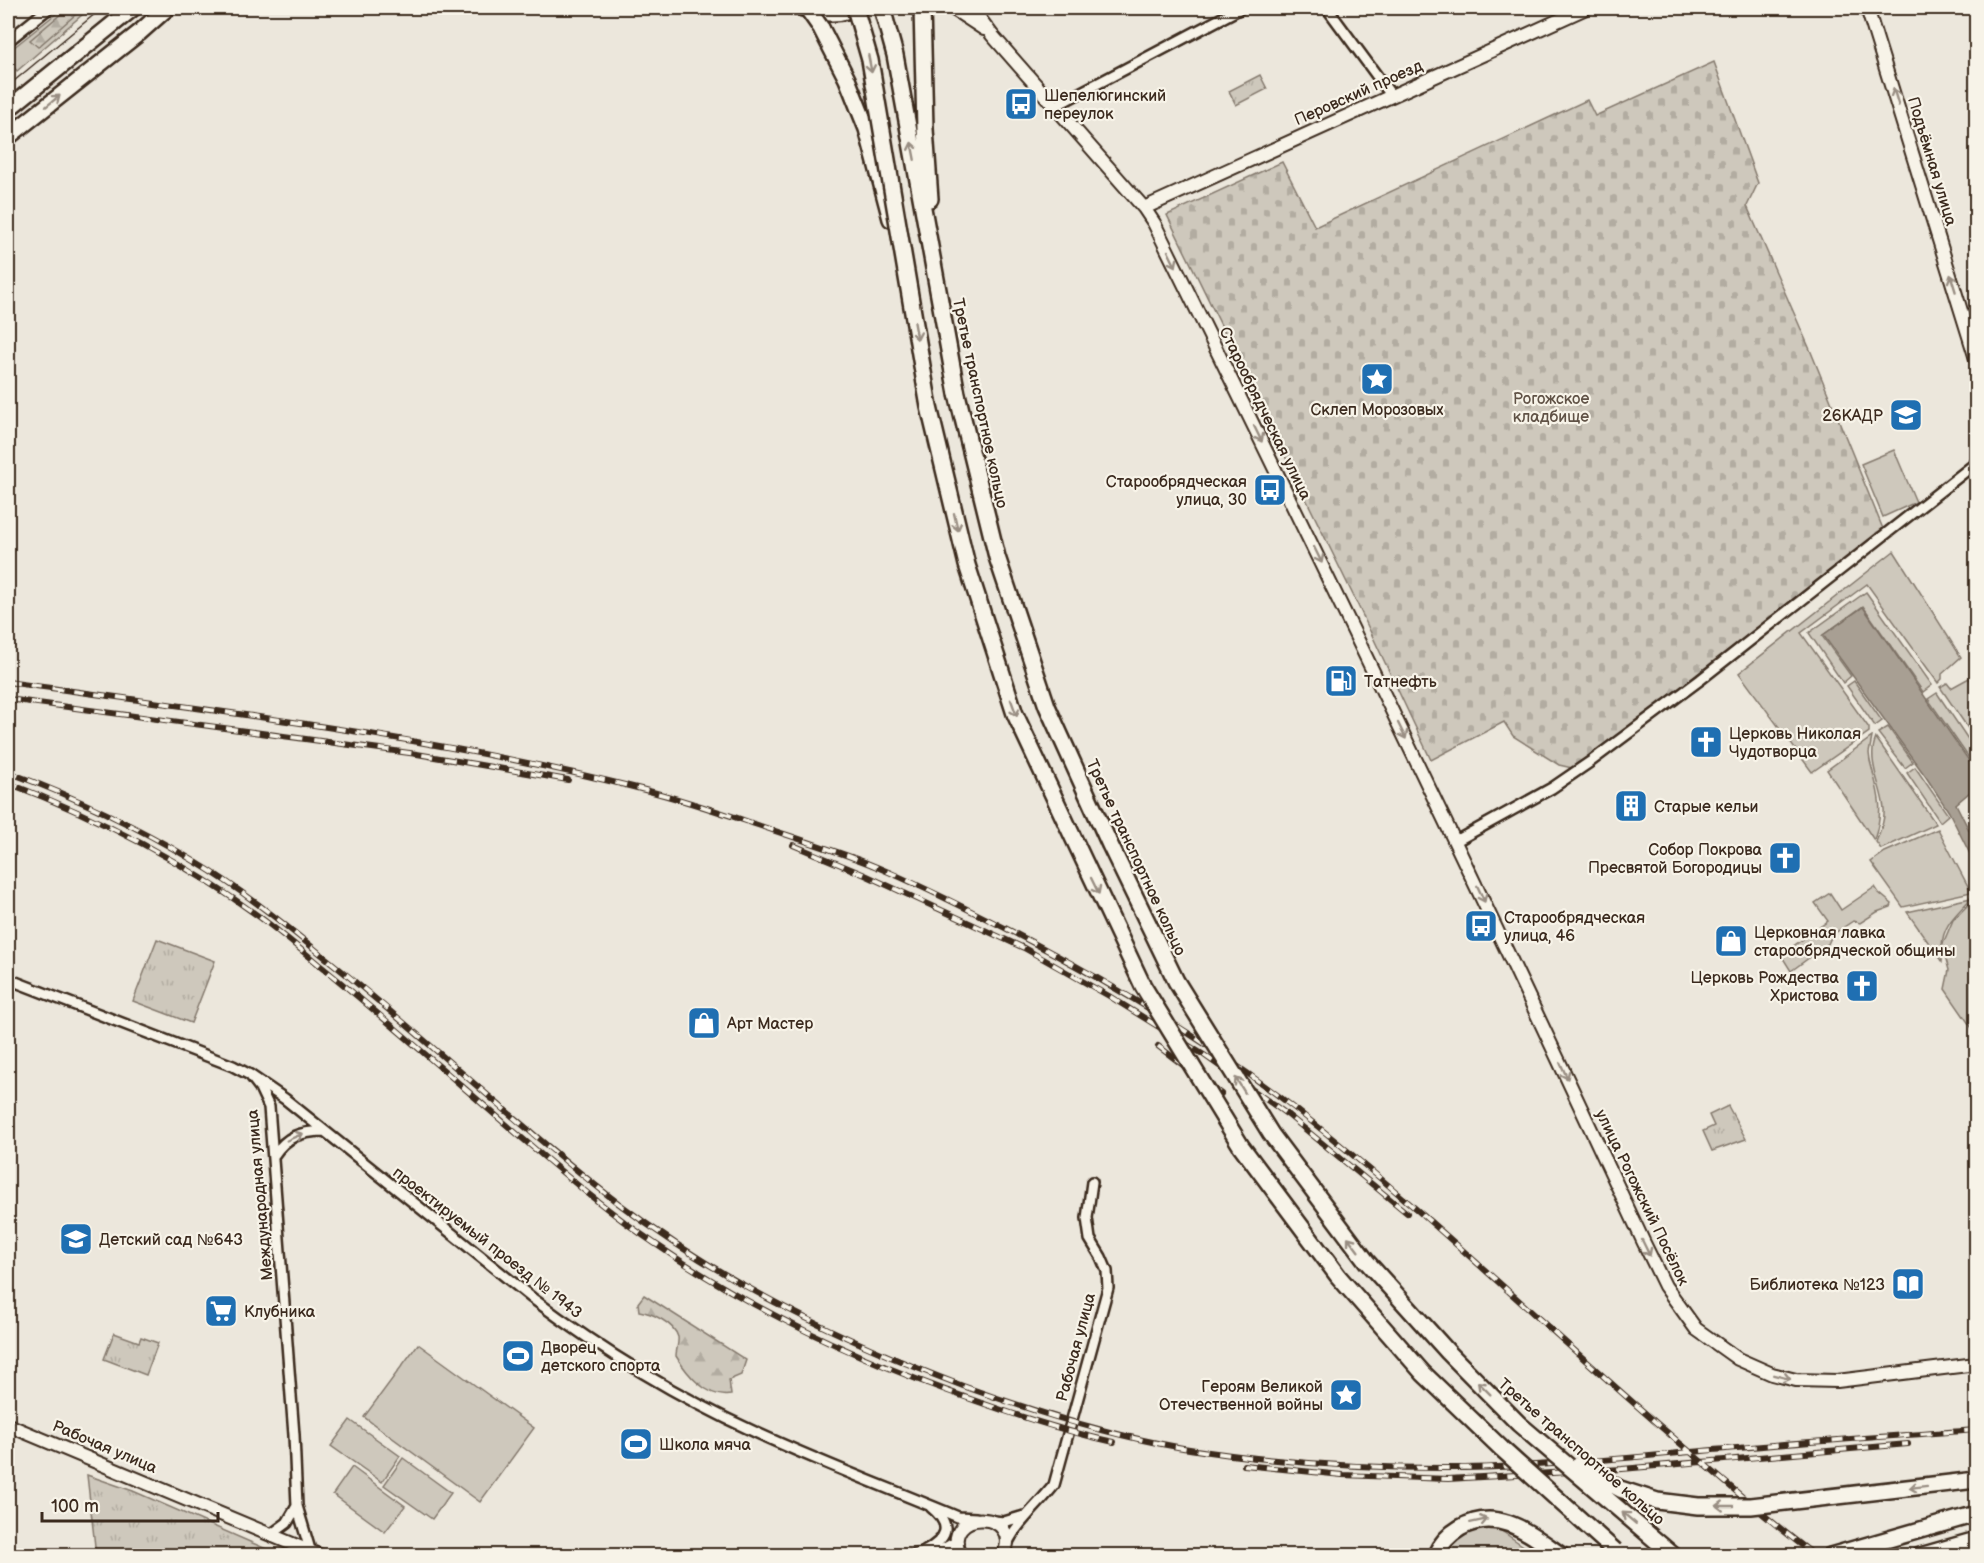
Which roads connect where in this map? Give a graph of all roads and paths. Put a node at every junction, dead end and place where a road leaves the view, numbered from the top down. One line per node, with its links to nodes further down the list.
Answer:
1 (49, 8): 16 (street)
2 (133, 8): 19 (main road)
3 (167, 8): 20 (main road, one-way to 3)
4 (790, 8): 6 (street)
5 (807, 8): 23 (main road, bridge)
6 (857, 8): 23 (main road, one-way to 23, bridge)
7 (882, 8): 22 (main road, Третье транспортное кольцо, one-way to 7)
8 (922, 8): 22 (main road)
9 (952, 8): 15 (street, Старообрядческая улица)
10 (972, 8): 15 (street, Старообрядческая улица)
11 (1241, 8): 18 (street)
12 (1327, 8): 17 (street)
13 (1586, 8): 17 (street, Перовский проезд)
14 (1867, 8): 24 (street, Подъёмная улица, one-way to 14)
15 (992, 35): 18 (street, Старообрядческая улица)
16 (8, 41)
17 (1391, 95): 21 (street, Перовский проезд)
18 (1055, 106): 21 (street, Старообрядческая улица)
19 (8, 109)
20 (8, 137)
21 (1144, 208): 26 (street, Старообрядческая улица, one-way to 26)
22 (935, 270): 33 (main road, Третье транспортное кольцо, one-way to 22, bridge)
23 (906, 274): 54 (main road, one-way to 54, bridge)
24 (1977, 359)
25 (1977, 464): 26 (street)
26 (1456, 842): 32 (street, улица Рогожский Посёлок, one-way to 32)
27 (8, 979): 28 (street, Международная улица)
28 (250, 1076): 29 (street, проектируемый проезд № 1943); 30 (street, Международная улица)
29 (323, 1131): 30 (street, one-way to 29); 36 (street, проектируемый проезд № 1943)
30 (274, 1155): 37 (street, Международная улица)
31 (1092, 1182): 40 (street, Рабочая улица)
32 (1974, 1365)
33 (1519, 1424): 35 (main road, one-way to 33, bridge); 55 (main road, Третье транспортное кольцо, one-way to 33, bridge)
34 (8, 1425): 45 (street, Рабочая улица)
35 (1977, 1480)
36 (927, 1503): 39 (street, проектируемый проезд № 1943); 50 (street)
37 (297, 1506): 45 (street); 49 (street, Международная улица)
38 (1977, 1508): 44 (street)
39 (952, 1514): 42 (street, проектируемый проезд № 1943); 46 (street)
40 (1029, 1514): 43 (street); 48 (street, Рабочая улица)
41 (1977, 1514): 44 (main road)
42 (979, 1518): 43 (street); 46 (street)
43 (993, 1521): 48 (street)
44 (1945, 1522): 56 (main road)
45 (273, 1534): 49 (street, Рабочая улица)
46 (958, 1539): 50 (street); 51 (street)
47 (1977, 1540): 57 (main road)
48 (1006, 1551)
49 (315, 1554)
50 (917, 1555)
51 (960, 1556)
52 (1435, 1556): 53 (main road, one-way to 53)
53 (1562, 1556)
54 (1621, 1556)
55 (1674, 1556)
56 (1830, 1556)
57 (1920, 1556)

